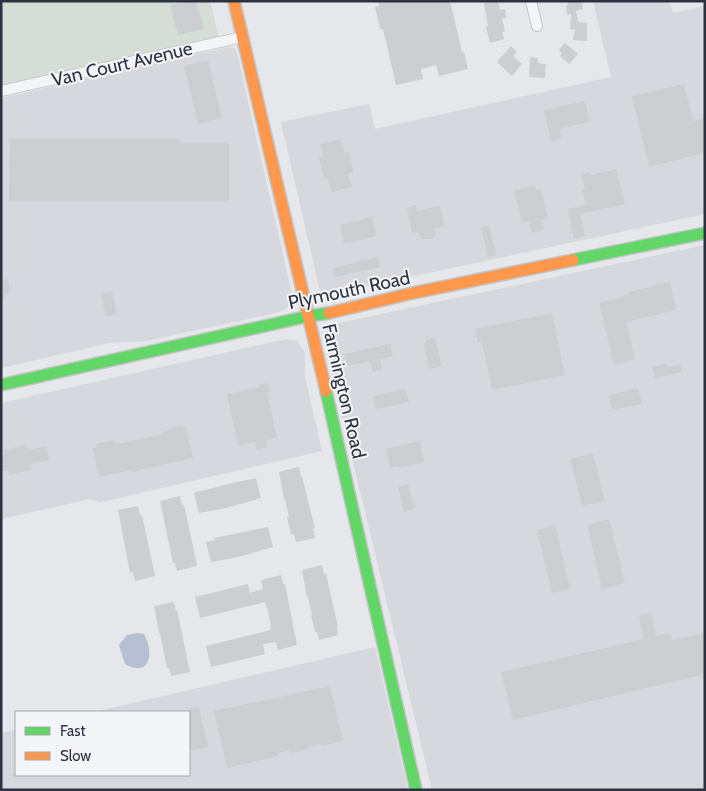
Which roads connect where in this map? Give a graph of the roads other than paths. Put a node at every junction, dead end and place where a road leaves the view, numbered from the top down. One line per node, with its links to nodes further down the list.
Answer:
1 (234, 1): 4 (main road, Farmington Road)
2 (531, 1): 3 (street)
3 (537, 26)
4 (242, 37): 5 (street, Van Court Avenue); 7 (main road, Farmington Road)
5 (1, 91)
6 (705, 233): 7 (main road, Plymouth Road)
7 (309, 316): 8 (main road, Plymouth Road); 9 (main road, Farmington Road)
8 (1, 385)
9 (416, 790)

